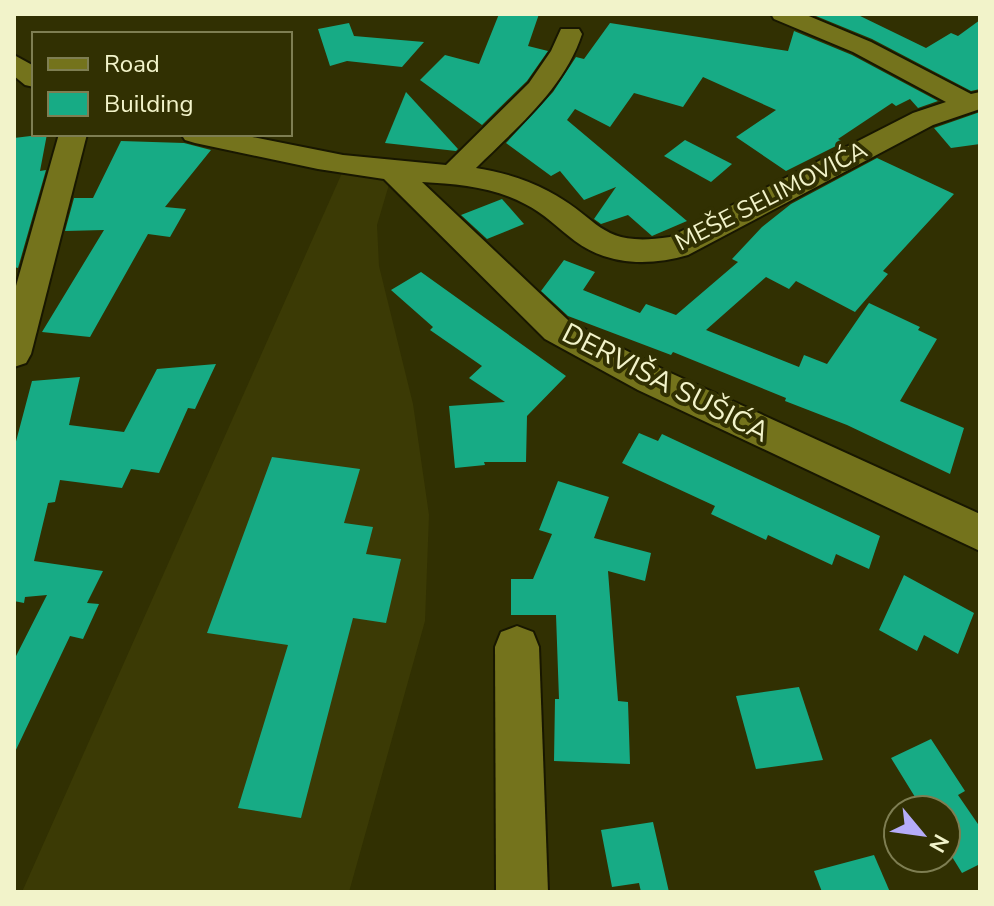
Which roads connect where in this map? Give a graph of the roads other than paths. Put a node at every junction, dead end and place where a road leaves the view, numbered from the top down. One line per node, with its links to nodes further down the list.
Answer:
1 (783, 14): 5 (street)
2 (570, 34): 9 (street)
3 (14, 63): 4 (street)
4 (32, 77)
5 (973, 101): 9 (street, MEŠE SELIMOVIĆA)
6 (72, 136): 10 (street)
7 (206, 136): 8 (street, MEŠE SELIMOVIĆA)
8 (393, 171): 9 (street, MEŠE SELIMOVIĆA); 11 (street, DERVIŠA SUŠIĆA)
9 (455, 173)
10 (14, 354)
11 (980, 533)
12 (517, 647): 13 (street)
13 (522, 892)

